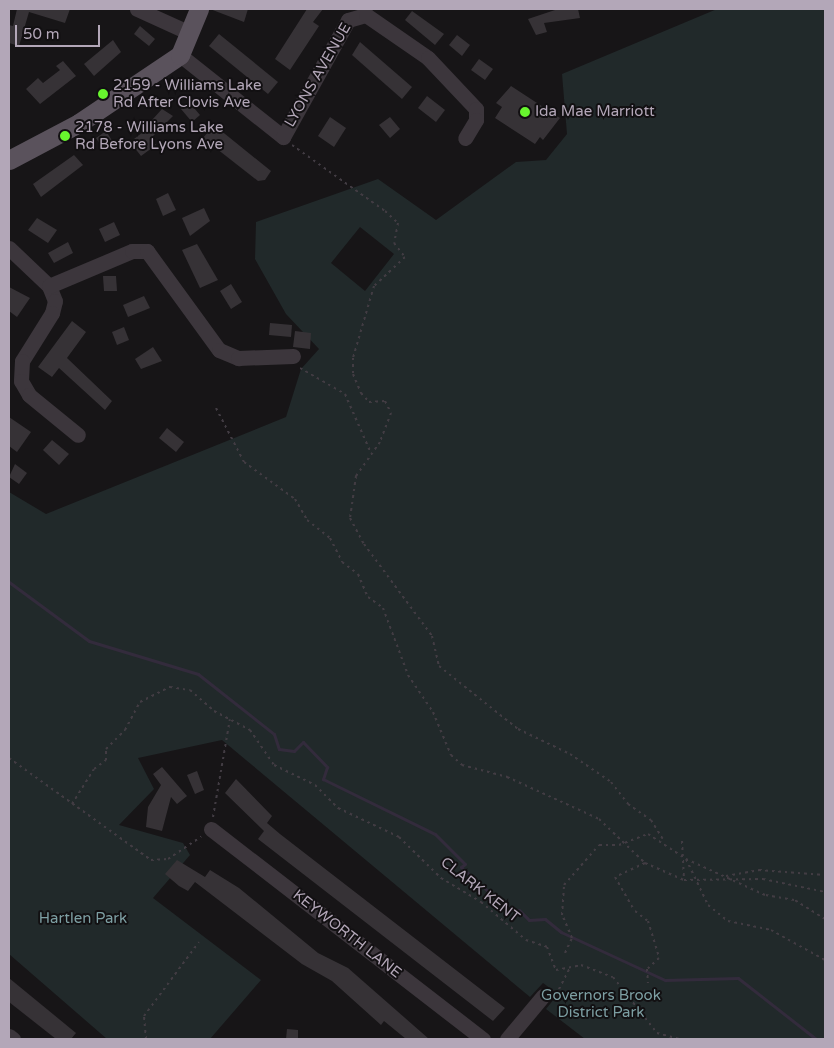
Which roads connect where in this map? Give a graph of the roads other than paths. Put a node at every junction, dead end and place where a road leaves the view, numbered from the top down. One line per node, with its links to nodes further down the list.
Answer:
1 (137, 9): 3 (street)
2 (199, 9): 3 (main road)
3 (188, 32): 4 (main road)
4 (180, 55): 5 (street, LYONS AVENUE); 6 (main road)
5 (466, 138)
6 (9, 160)
7 (9, 248): 8 (street)
8 (48, 286): 9 (street); 10 (street)
9 (293, 356)
10 (78, 435)
11 (211, 829): 15 (street, KEYWORTH LANE)
12 (543, 996): 16 (street)
13 (9, 1036): 14 (street)
14 (13, 1039)
15 (484, 1039)
16 (507, 1039)

